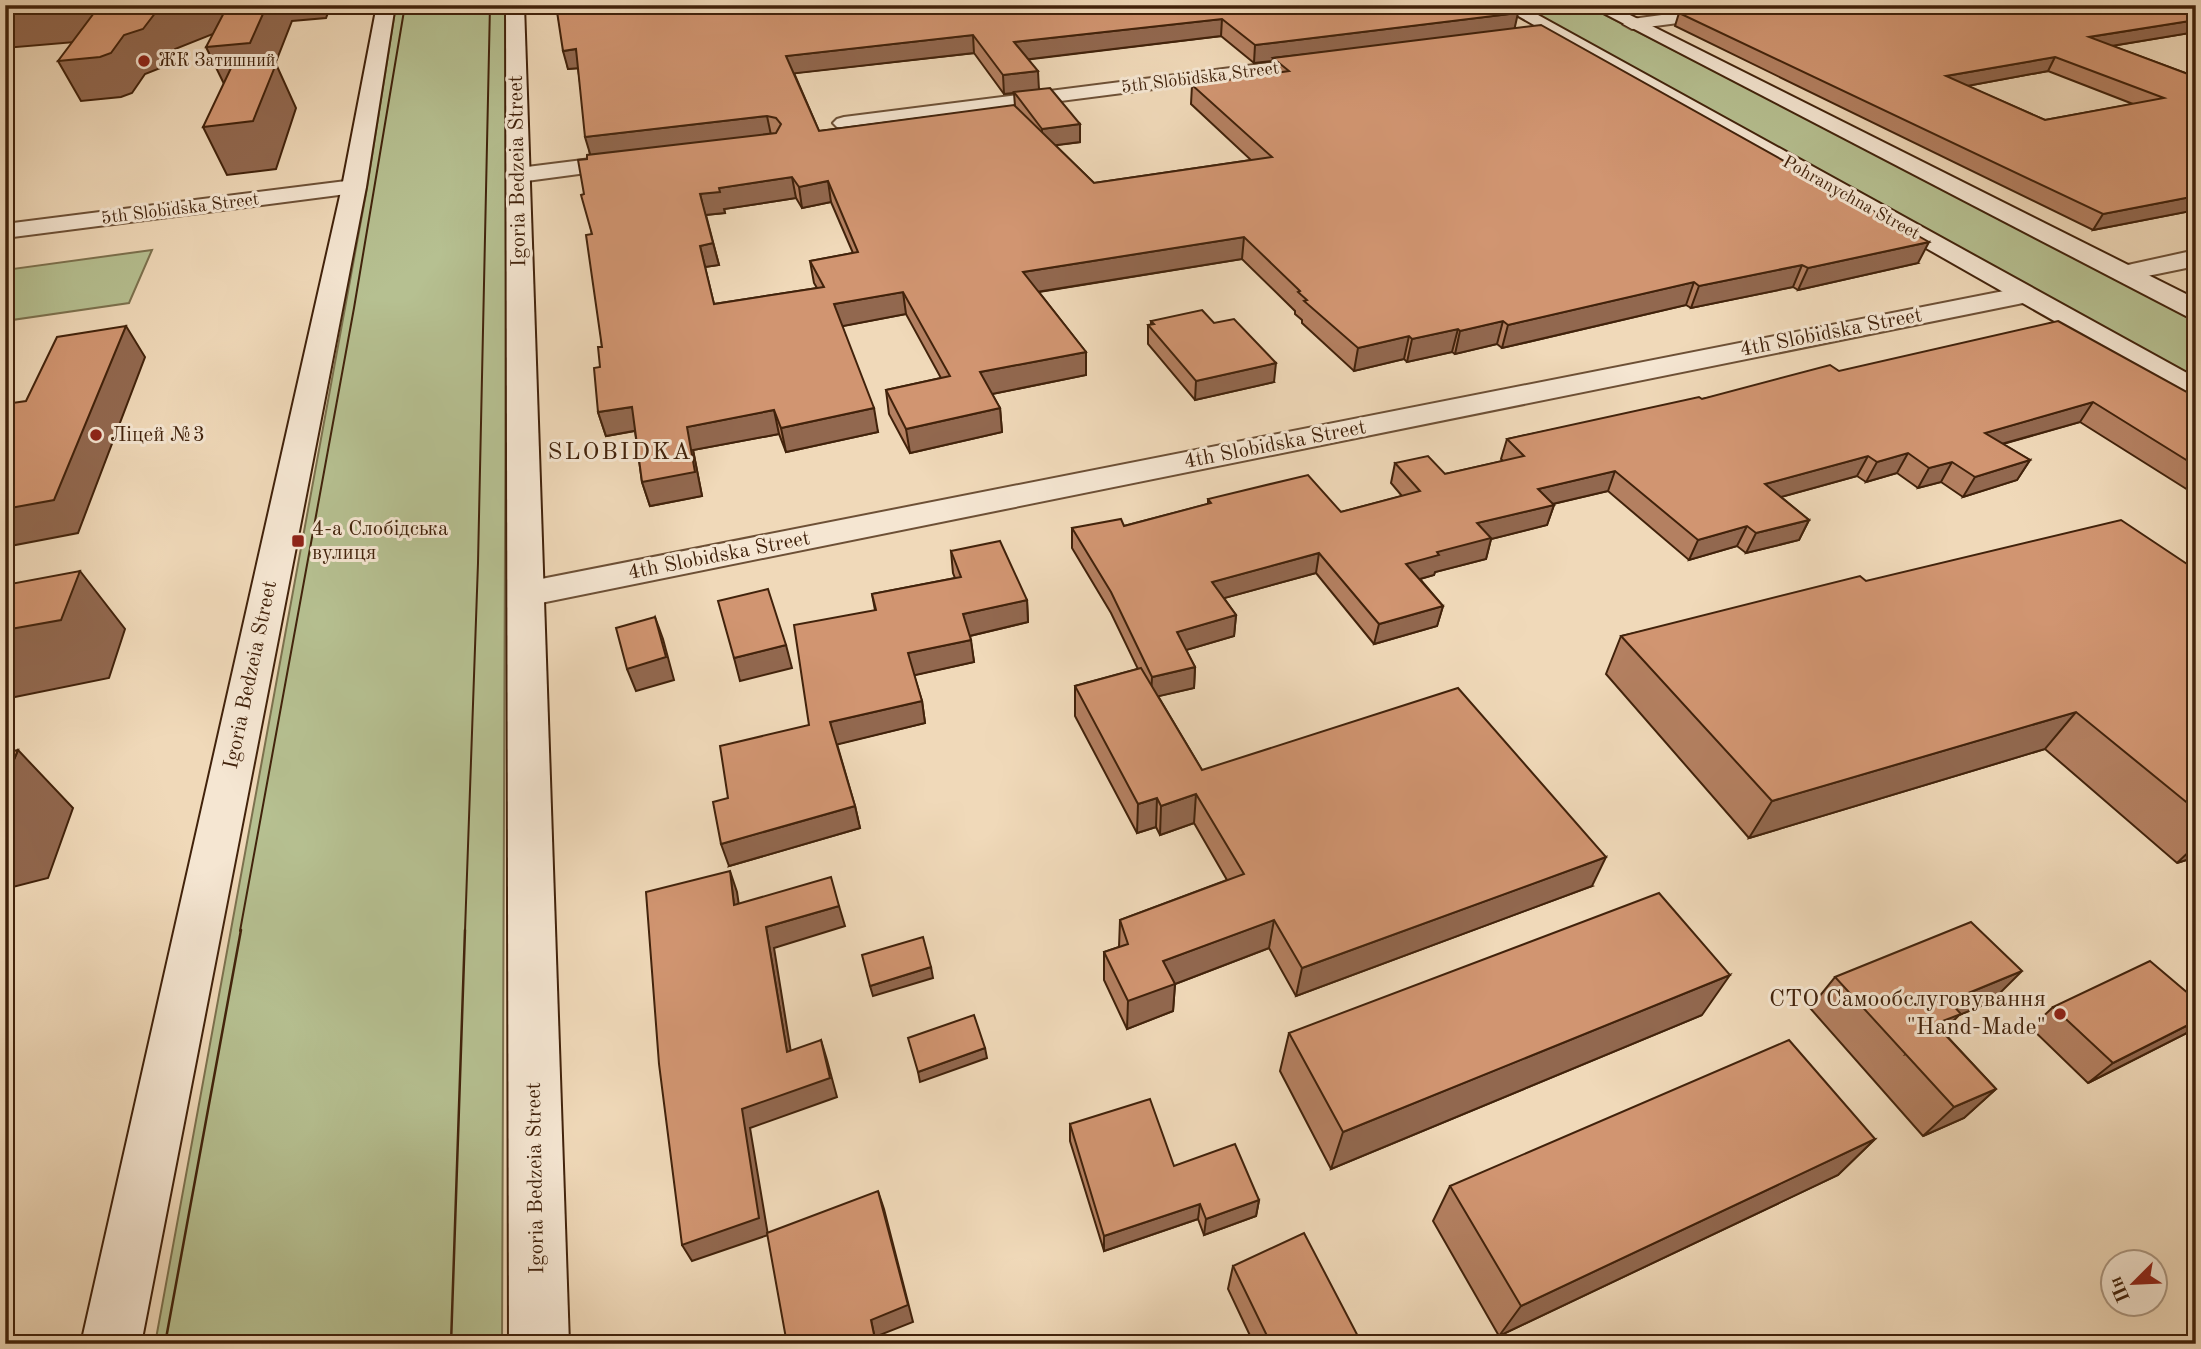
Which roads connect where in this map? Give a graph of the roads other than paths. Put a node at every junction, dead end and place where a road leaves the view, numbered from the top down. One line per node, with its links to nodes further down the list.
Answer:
1 (386, 5): 13 (street, Igoria Bedzeia Street)
2 (515, 5): 12 (street, Igoria Bedzeia Street)
3 (1507, 5): 7 (street, Pohranychna Street)
4 (1596, 5): 6 (street)
5 (1778, 5): 6 (street)
6 (1632, 24): 16 (street)
7 (1557, 33): 8 (street); 17 (street, Pohranychna Street)
8 (1530, 36)
9 (1344, 60): 10 (street, 5th Slobidska Street)
10 (844, 123)
11 (651, 159): 12 (street)
12 (519, 175): 20 (street, Igoria Bedzeia Street)
13 (354, 187): 14 (street, 5th Slobidska Street); 21 (street, Igoria Bedzeia Street)
14 (5, 231)
15 (2196, 258): 16 (street)
16 (2123, 273): 18 (street)
17 (2024, 295): 19 (street, Pohranychna Street); 20 (street, 4th Slobidska Street)
18 (2196, 310)
19 (2196, 390)
20 (526, 594): 22 (street, Igoria Bedzeia Street)
21 (111, 1344)
22 (539, 1344)

